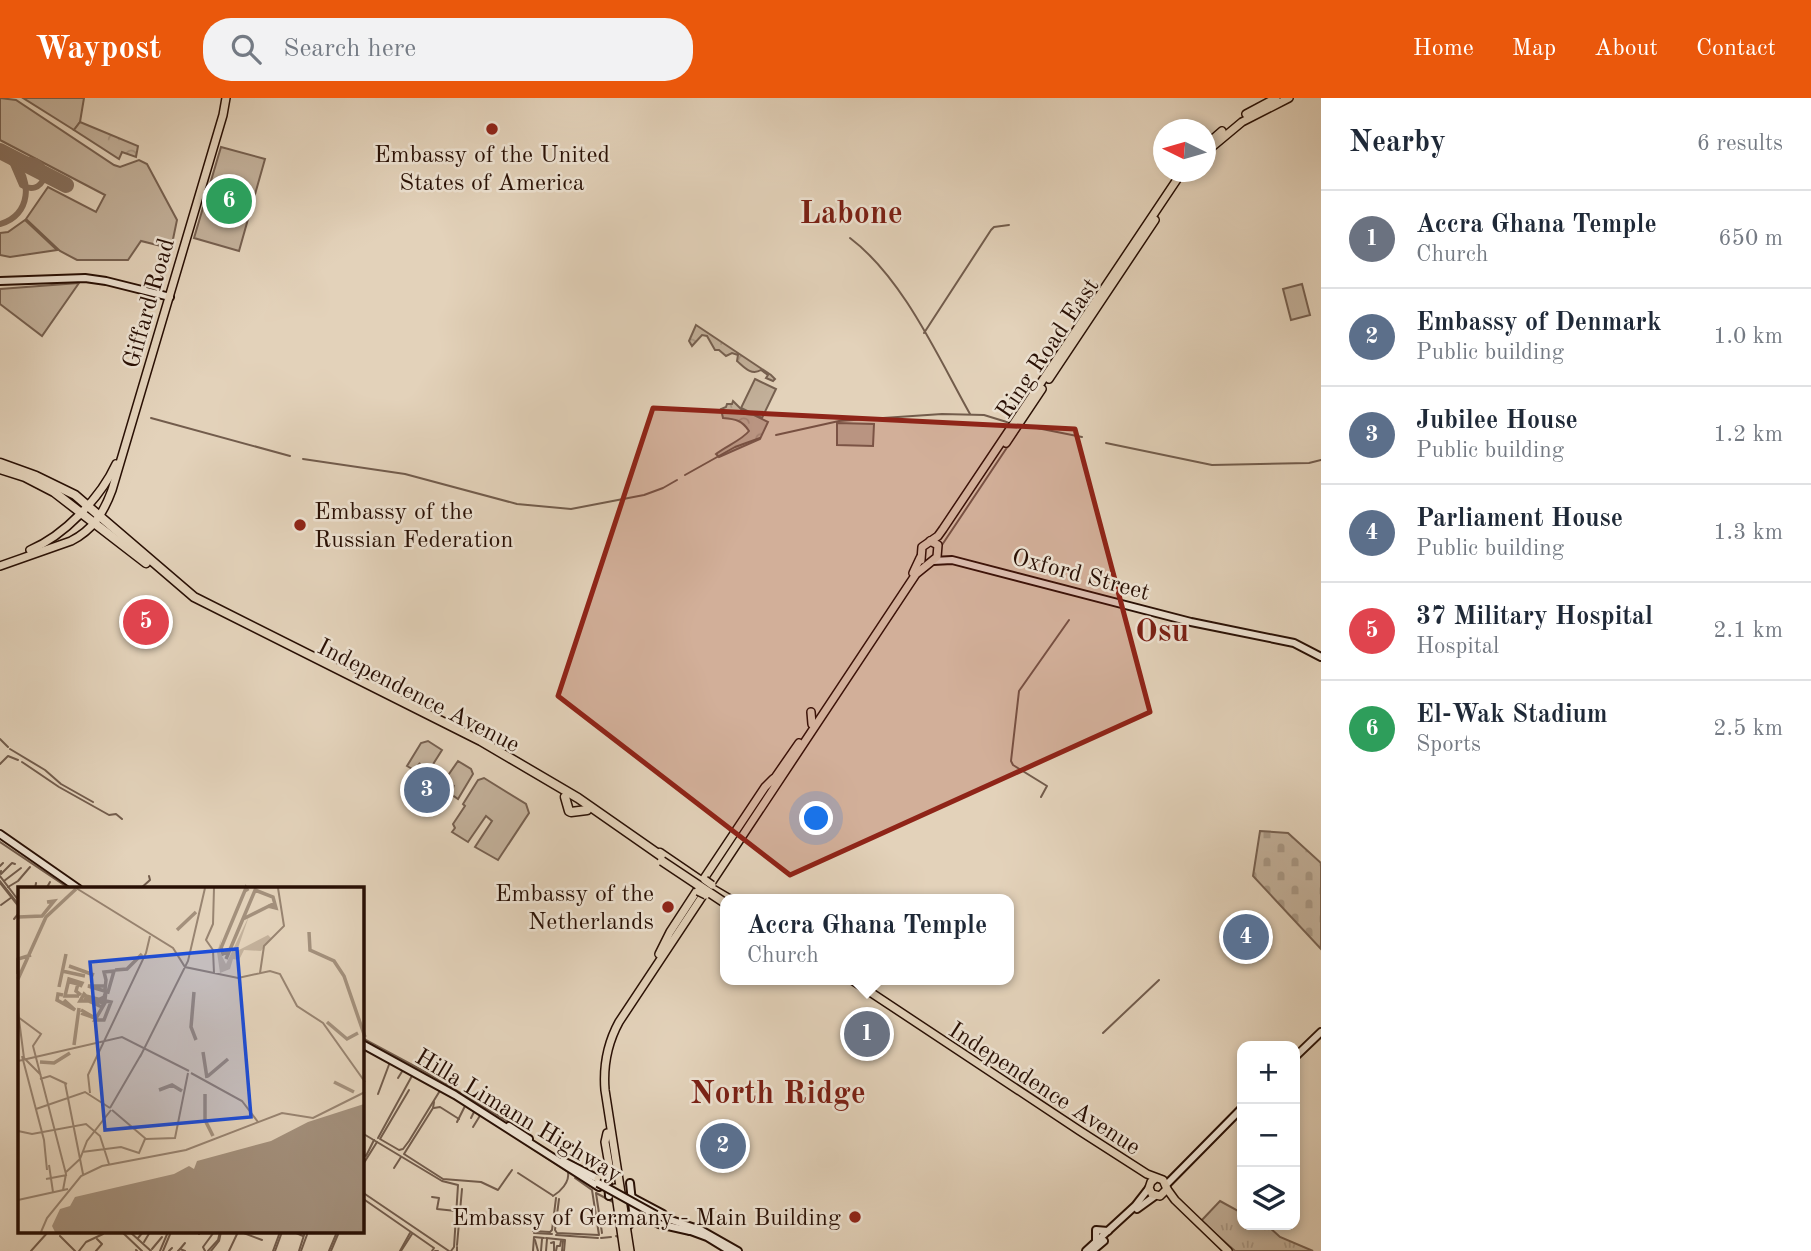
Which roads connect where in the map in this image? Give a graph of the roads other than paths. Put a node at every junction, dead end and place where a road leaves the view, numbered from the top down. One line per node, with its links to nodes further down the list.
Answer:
1 (223, 98): 10 (main road, Giffard Road)
2 (1276, 98): 4 (main road)
3 (1289, 98): 4 (main road)
4 (1220, 135): 5 (main road); 6 (main road)
5 (1216, 138)
6 (1216, 140)
7 (1175, 182): 11 (main road, Ring Road East)
8 (1181, 182): 11 (main road, Ring Road East)
9 (0, 281): 10 (main road)
10 (171, 296): 14 (main road, Giffard Road); 17 (main road, Giffard Road)
11 (1040, 389): 25 (main road, Ring Road East); 26 (main road, Ring Road East)
12 (0, 463): 15 (highway, Independence Avenue)
13 (0, 469): 16 (highway, Independence Avenue)
14 (96, 493): 15 (main road); 18 (main road, Giffard Road)
15 (75, 495): 18 (highway, Independence Avenue)
16 (69, 503): 19 (highway, Independence Avenue); 21 (main road)
17 (107, 503): 20 (main road, Giffard Road); 23 (main road)
18 (87, 504): 19 (main road, Giffard Road); 20 (highway, Independence Avenue)
19 (80, 513): 21 (main road, Giffard Road); 22 (highway, Independence Avenue)
20 (101, 516): 22 (main road, Giffard Road); 23 (highway, Independence Avenue)
21 (72, 522): 30 (main road, Giffard Road)
22 (94, 524): 23 (highway, Independence Avenue); 24 (main road, Giffard Road)
23 (107, 527): 24 (main road); 39 (highway, Independence Avenue); 42 (highway, Independence Avenue)
24 (80, 536): 30 (main road)
25 (930, 541): 26 (main road); 27 (main road)
26 (939, 548): 28 (main road, Oxford Street); 29 (main road)
27 (920, 558): 29 (main road); 31 (main road)
28 (952, 560): 29 (main road, Oxford Street); 32 (main road, Oxford Street)
29 (932, 561): 31 (main road)
30 (0, 564)
31 (900, 596): 33 (main road)
32 (1321, 657)
33 (841, 684): 34 (main road); 36 (main road)
34 (820, 710): 35 (main road); 35 (main road)
35 (812, 724): 36 (main road)
36 (804, 739): 37 (main road); 38 (main road)
37 (778, 774): 45 (main road); 48 (main road)
38 (778, 783): 45 (main road); 48 (main road)
39 (565, 797): 40 (highway, Independence Avenue); 40 (highway)
40 (587, 810): 42 (highway, Independence Avenue)
41 (0, 836): 43 (main road); 44 (main road)
42 (639, 844): 45 (highway); 46 (highway, Independence Avenue, bridge)
43 (71, 887)
44 (76, 887)
45 (705, 888): 47 (main road, Independence Avenue); 48 (main road)
46 (720, 897)
47 (720, 898)
48 (661, 955): 58 (main road)
49 (854, 985): 62 (main road, Independence Avenue)
50 (860, 985): 59 (main road, Independence Avenue)
51 (1321, 1032): 54 (main road)
52 (364, 1044): 57 (main road, Hilla Limann Highway)
53 (364, 1044): 60 (main road, Hilla Limann Highway)
54 (1300, 1052)
55 (1237, 1113): 59 (main road)
56 (526, 1129): 57 (main road)
57 (517, 1130): 60 (main road, Hilla Limann Highway)
58 (609, 1131): 60 (main road); 67 (main road); 71 (main road); 72 (main road)
59 (1162, 1182): 62 (main road); 64 (main road); 77 (main road, Independence Avenue)
60 (598, 1183): 63 (main road); 68 (main road, Hilla Limann Highway, bridge)
61 (630, 1183): 65 (main road)
62 (1149, 1186): 64 (main road, Independence Avenue); 74 (main road)
63 (609, 1196)
64 (1158, 1196): 75 (main road); 76 (main road)
65 (631, 1197): 66 (main road); 68 (main road)
66 (640, 1216): 67 (main road); 68 (main road)
67 (629, 1225): 72 (main road)
68 (690, 1229): 69 (main road)
69 (718, 1241): 70 (main road); 70 (main road); 73 (main road)
70 (733, 1250)
71 (624, 1251)
72 (631, 1251)
73 (721, 1251)
74 (1086, 1251)
75 (1092, 1251)
76 (1221, 1251)
77 (1228, 1251)

